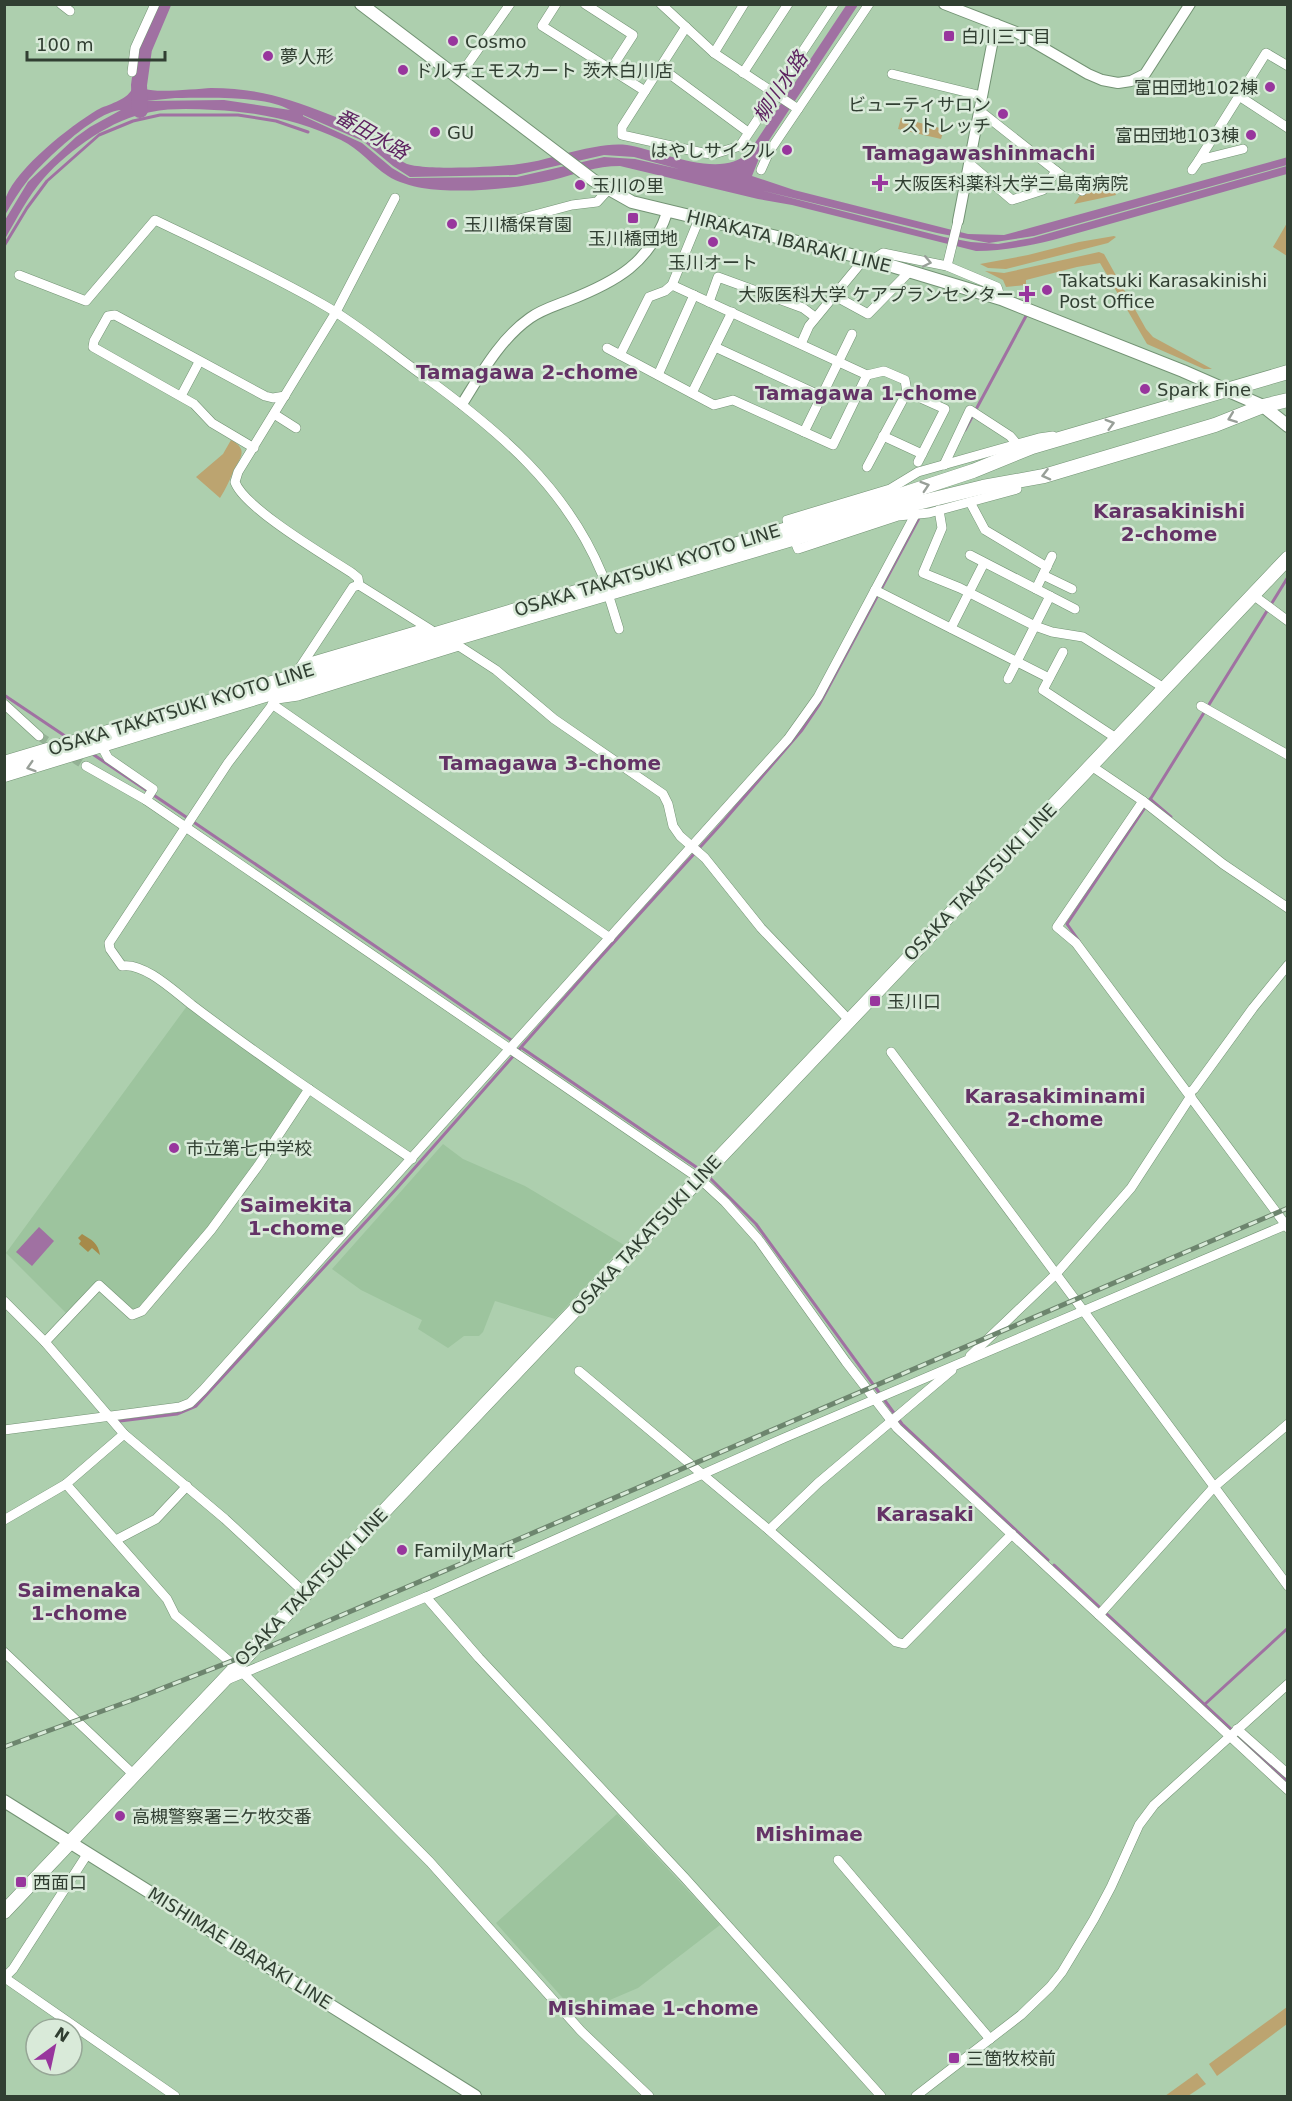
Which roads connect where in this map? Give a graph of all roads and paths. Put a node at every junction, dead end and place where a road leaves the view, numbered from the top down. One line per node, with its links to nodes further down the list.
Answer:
1 (61, 4): 14 (street)
2 (155, 4): 21 (street)
3 (361, 4): 24 (main road, HIRAKATA IBARAKI LINE)
4 (510, 4): 24 (street)
5 (556, 4): 20 (street)
6 (585, 4): 20 (street)
7 (661, 4): 16 (street)
8 (744, 4): 17 (street)
9 (788, 4): 22 (street)
10 (834, 4): 26 (street)
11 (869, 4): 29 (street)
12 (944, 4): 15 (street)
13 (1190, 4): 15 (street)
14 (69, 11)
15 (996, 24): 27 (street)
16 (686, 27): 17 (street); 19 (street)
17 (714, 53): 22 (street)
18 (1287, 66): 28 (street)
19 (660, 67): 25 (street); 32 (street)
20 (611, 69): 25 (street)
21 (132, 72)
22 (743, 73): 26 (street)
23 (892, 74): 27 (street)
24 (458, 78): 39 (main road, HIRAKATA IBARAKI LINE)
25 (645, 91): 32 (street)
26 (777, 95): 29 (street); 32 (street)
27 (982, 96): 30 (street)
28 (1239, 96): 31 (street); 34 (street)
29 (795, 107): 36 (street)
30 (980, 111): 35 (street); 38 (street)
31 (1287, 128)
32 (748, 132)
33 (1243, 149): 34 (street)
34 (1199, 160): 37 (street)
35 (970, 164): 38 (street); 44 (street)
36 (761, 170)
37 (1192, 170)
38 (1056, 171): 40 (street)
39 (608, 190): 42 (main road, HIRAKATA IBARAKI LINE); 45 (street)
40 (1082, 191)
41 (395, 198): 55 (street)
42 (668, 210): 43 (main road, HIRAKATA IBARAKI LINE); 75 (street)
43 (699, 219): 46 (main road, HIRAKATA IBARAKI LINE); 50 (street)
44 (957, 221): 47 (street)
45 (496, 225)
46 (869, 259): 47 (street, one-way to 47); 48 (main road, HIRAKATA IBARAKI LINE); 52 (street)
47 (948, 262): 53 (street)
48 (910, 271): 52 (street); 53 (main road, HIRAKATA IBARAKI LINE)
49 (19, 274): 55 (street)
50 (672, 285): 51 (street); 62 (street)
51 (694, 295): 54 (street); 66 (street)
52 (835, 296): 57 (street)
53 (1001, 299): 68 (main road, HIRAKATA IBARAKI LINE)
54 (709, 302): 56 (street); 57 (street)
55 (336, 312): 72 (street); 75 (street)
56 (732, 312): 59 (street); 60 (street)
57 (815, 317): 59 (street)
58 (852, 334): 64 (street)
59 (801, 344): 64 (street)
60 (715, 347): 70 (street); 73 (street)
61 (607, 348): 62 (street)
62 (620, 355): 66 (street)
63 (200, 362): 71 (street); 71 (street); 72 (street)
64 (838, 362): 67 (street); 73 (street)
65 (1287, 372): 68 (main road, OSAKA TAKATSUKI KYOTO LINE)
66 (658, 375): 70 (street)
67 (867, 375): 69 (street); 80 (street)
68 (1223, 390): 76 (main road, HIRAKATA IBARAKI LINE); 81 (main road, OSAKA TAKATSUKI KYOTO LINE, one-way to 68)
69 (907, 392): 82 (street); 82 (street)
70 (692, 393): 80 (street)
71 (181, 396): 84 (street)
72 (285, 396): 77 (street)
73 (821, 396): 80 (street)
74 (1287, 400): 76 (main road, OSAKA TAKATSUKI KYOTO LINE)
75 (462, 404): 98 (street)
76 (1263, 406): 78 (main road, HIRAKATA IBARAKI LINE); 118 (main road, OSAKA TAKATSUKI KYOTO LINE, one-way to 118)
77 (274, 414): 79 (street); 84 (street)
78 (1287, 426)
79 (296, 428)
80 (804, 432)
81 (1076, 434): 83 (street); 114 (main road, OSAKA TAKATSUKI KYOTO LINE, one-way to 81)
82 (883, 436): 86 (street)
83 (1017, 444): 85 (street); 85 (street)
84 (254, 448): 99 (street)
85 (944, 465): 91 (street)
86 (867, 467)
87 (1017, 489): 88 (street)
88 (970, 502): 89 (street); 97 (street)
89 (939, 510): 90 (street); 103 (street)
90 (915, 515): 92 (street); 102 (street)
91 (788, 524)
92 (796, 544)
93 (970, 555): 96 (street)
94 (1052, 556): 97 (street)
95 (1287, 558): 104 (main road, OSAKA TAKATSUKI LINE)
96 (984, 563): 100 (street); 103 (street)
97 (1045, 571): 100 (street); 101 (street)
98 (602, 574)
99 (359, 585): 114 (street); 114 (street)
100 (1036, 589): 105 (street)
101 (1072, 589)
102 (875, 590): 110 (street); 132 (street)
103 (969, 593): 109 (street); 110 (street)
104 (1253, 595): 108 (street); 117 (main road, OSAKA TAKATSUKI LINE)
105 (1050, 596): 107 (street); 109 (street)
106 (610, 600): 111 (street)
107 (1076, 609)
108 (1287, 621)
109 (1035, 626): 113 (street); 117 (street)
110 (951, 628): 113 (street)
111 (619, 629)
112 (1063, 652): 115 (street)
113 (1017, 662): 115 (street); 116 (street)
114 (300, 669): 118 (street); 125 (main road, OSAKA TAKATSUKI KYOTO LINE)
115 (1049, 678): 122 (street)
116 (1008, 679)
117 (1164, 688): 122 (main road, OSAKA TAKATSUKI LINE)
118 (278, 697): 123 (main road, OSAKA TAKATSUKI KYOTO LINE); 131 (street); 132 (street); 134 (street)
119 (4, 704): 121 (street)
120 (1201, 706): 124 (street)
121 (39, 736)
122 (1116, 738): 126 (main road, OSAKA TAKATSUKI LINE)
123 (101, 745): 128 (main road, OSAKA TAKATSUKI KYOTO LINE, one-way to 128); 129 (street)
124 (1287, 755)
125 (4, 763)
126 (1090, 765): 130 (street); 136 (main road, OSAKA TAKATSUKI LINE)
127 (86, 766): 129 (street)
128 (4, 775)
129 (146, 800): 131 (street)
130 (1143, 801): 133 (street); 140 (street)
131 (186, 827): 137 (street); 139 (street)
132 (692, 847): 134 (street); 136 (street)
133 (1287, 908)
134 (610, 938): 137 (street)
135 (1287, 965): 140 (street)
136 (849, 1020): 142 (main road, OSAKA TAKATSUKI LINE)
137 (511, 1049): 141 (street); 142 (street)
138 (891, 1052): 144 (street)
139 (309, 1089): 141 (street); 147 (street)
140 (1190, 1095): 143 (street); 144 (street)
141 (412, 1159): 151 (street)
142 (699, 1179): 150 (street); 165 (main road, OSAKA TAKATSUKI LINE)
143 (1287, 1226): 146 (street)
144 (1056, 1274): 146 (street); 148 (street)
145 (4, 1302): 147 (street)
146 (1084, 1311): 148 (street); 159 (street)
147 (45, 1342): 151 (street)
148 (960, 1364): 150 (street); 152 (street)
149 (579, 1371): 156 (street)
150 (875, 1400): 152 (street); 156 (street)
151 (108, 1415): 154 (street); 155 (street)
152 (891, 1420): 161 (street); 162 (street)
153 (1287, 1424): 159 (street)
154 (4, 1430)
155 (124, 1434): 157 (street); 158 (street)
156 (701, 1474): 161 (street); 166 (street)
157 (66, 1484): 160 (street); 163 (street)
158 (187, 1486): 163 (street); 165 (street)
159 (1214, 1487): 164 (street); 167 (street)
160 (4, 1520)
161 (769, 1530): 162 (street)
162 (1012, 1534): 167 (street)
163 (116, 1540): 169 (street)
164 (1287, 1586)
165 (306, 1594): 169 (main road, OSAKA TAKATSUKI LINE)
166 (426, 1598): 169 (street); 185 (street)
167 (1099, 1615): 171 (street)
168 (4, 1652): 173 (street)
169 (239, 1670): 173 (main road, OSAKA TAKATSUKI LINE); 184 (street)
170 (1287, 1684): 171 (street)
171 (1234, 1733): 172 (street); 174 (street); 181 (street)
172 (1287, 1774)
173 (134, 1775): 176 (main road, OSAKA TAKATSUKI LINE)
174 (1287, 1790)
175 (4, 1801): 176 (main road, MISHIMAE IBARAKI LINE)
176 (71, 1842): 177 (main road, MISHIMAE IBARAKI LINE); 179 (main road, OSAKA TAKATSUKI LINE)
177 (88, 1853): 180 (street); 183 (main road, MISHIMAE IBARAKI LINE)
178 (838, 1860): 181 (street)
179 (4, 1912)
180 (5, 1978): 182 (street)
181 (990, 2038): 186 (street)
182 (175, 2097)
183 (475, 2097)
184 (649, 2097)
185 (881, 2097)
186 (916, 2097)

